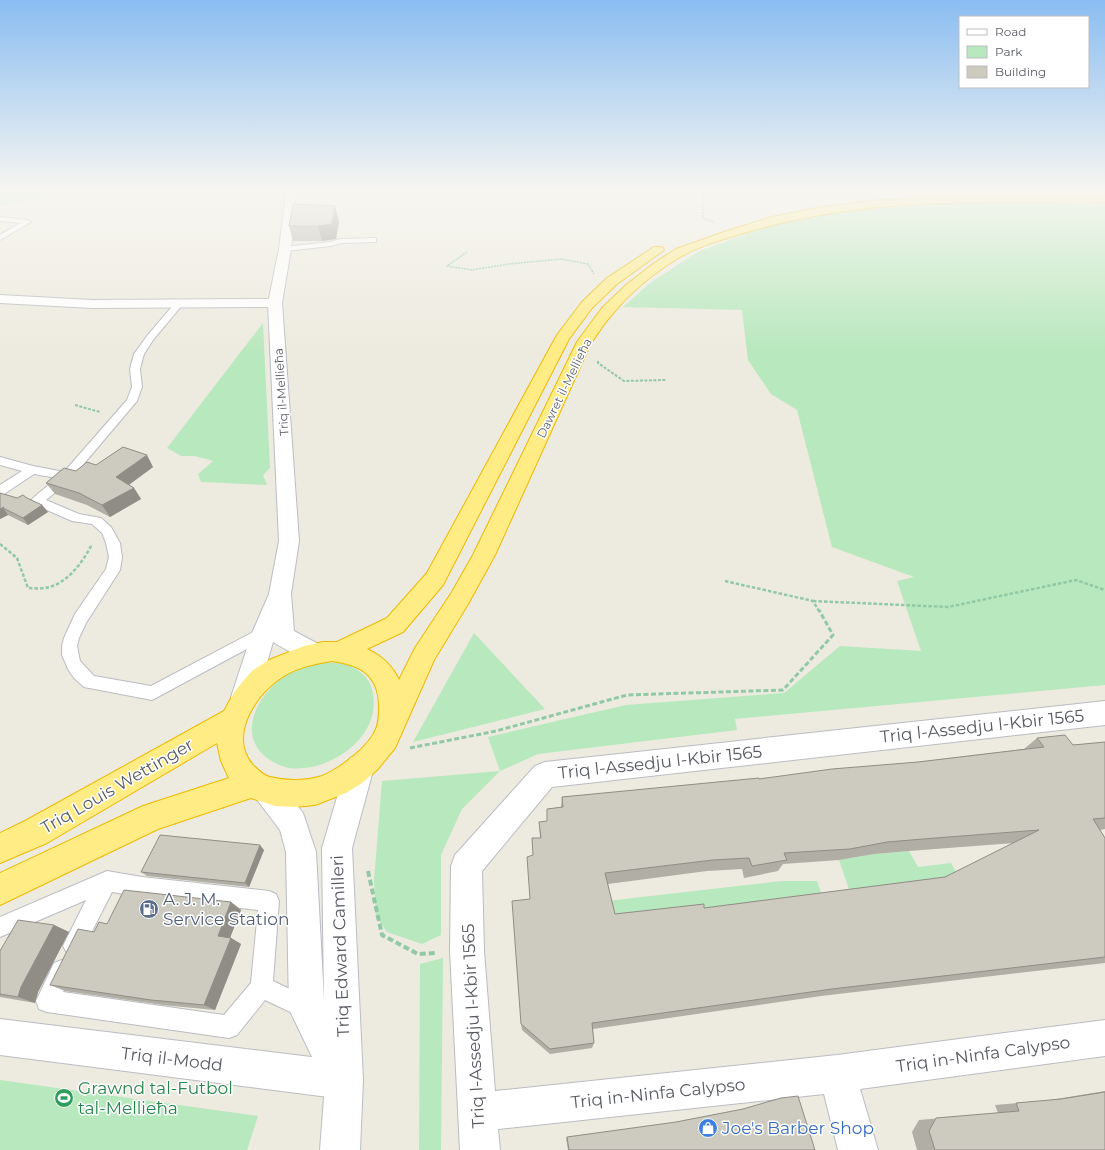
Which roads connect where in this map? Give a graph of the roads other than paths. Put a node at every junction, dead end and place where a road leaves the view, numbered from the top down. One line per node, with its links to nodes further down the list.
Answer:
1 (285, 245): 5 (street, Triq il-Mellieħa)
2 (324, 245): 5 (lane)
3 (669, 245): 15 (highway, Dawret il-Mellieħa)
4 (703, 245): 19 (highway, Dawret il-Mellieħa)
5 (285, 249): 7 (street, Triq il-Mellieħa)
6 (0, 299): 8 (street)
7 (275, 302): 8 (street); 13 (street, Triq il-Mellieħa)
8 (179, 304): 11 (lane)
9 (0, 461): 10 (lane)
10 (32, 470): 11 (lane); 12 (lane)
11 (67, 476): 14 (lane)
12 (0, 491)
13 (280, 594): 14 (street, Triq il-Mellieħa); 16 (street, Triq il-Mellieħa)
14 (264, 633): 17 (street, Triq il-Mellieħa)
15 (338, 652): 16 (highway, Triq Louis Wettinger); 19 (highway)
16 (313, 653): 17 (highway, Triq Louis Wettinger)
17 (238, 709): 21 (highway); 22 (highway, Triq Louis Wettinger)
18 (1103, 716): 32 (street, Triq l-Assedju l-Kbir 1565)
19 (392, 720): 20 (highway)
20 (367, 761): 21 (highway); 31 (street, Triq Edward Camilleri)
21 (260, 787): 24 (highway); 27 (street, Triq Edward Camilleri)
22 (0, 848)
23 (107, 881): 25 (lane); 26 (lane); 26 (lane)
24 (0, 888)
25 (0, 927)
26 (262, 987): 27 (lane)
27 (307, 1009): 31 (street, Triq Edward Camilleri)
28 (0, 1037): 31 (street, Triq il-Modd)
29 (1105, 1038): 30 (street, Triq in-Ninfa Calypso)
30 (837, 1074): 32 (street, Triq in-Ninfa Calypso); 35 (street)
31 (344, 1080): 33 (street, Triq Edward Camilleri)
32 (479, 1112): 34 (street, Triq l-Assedju l-Kbir 1565)
33 (340, 1150)
34 (480, 1150)
35 (858, 1150)

